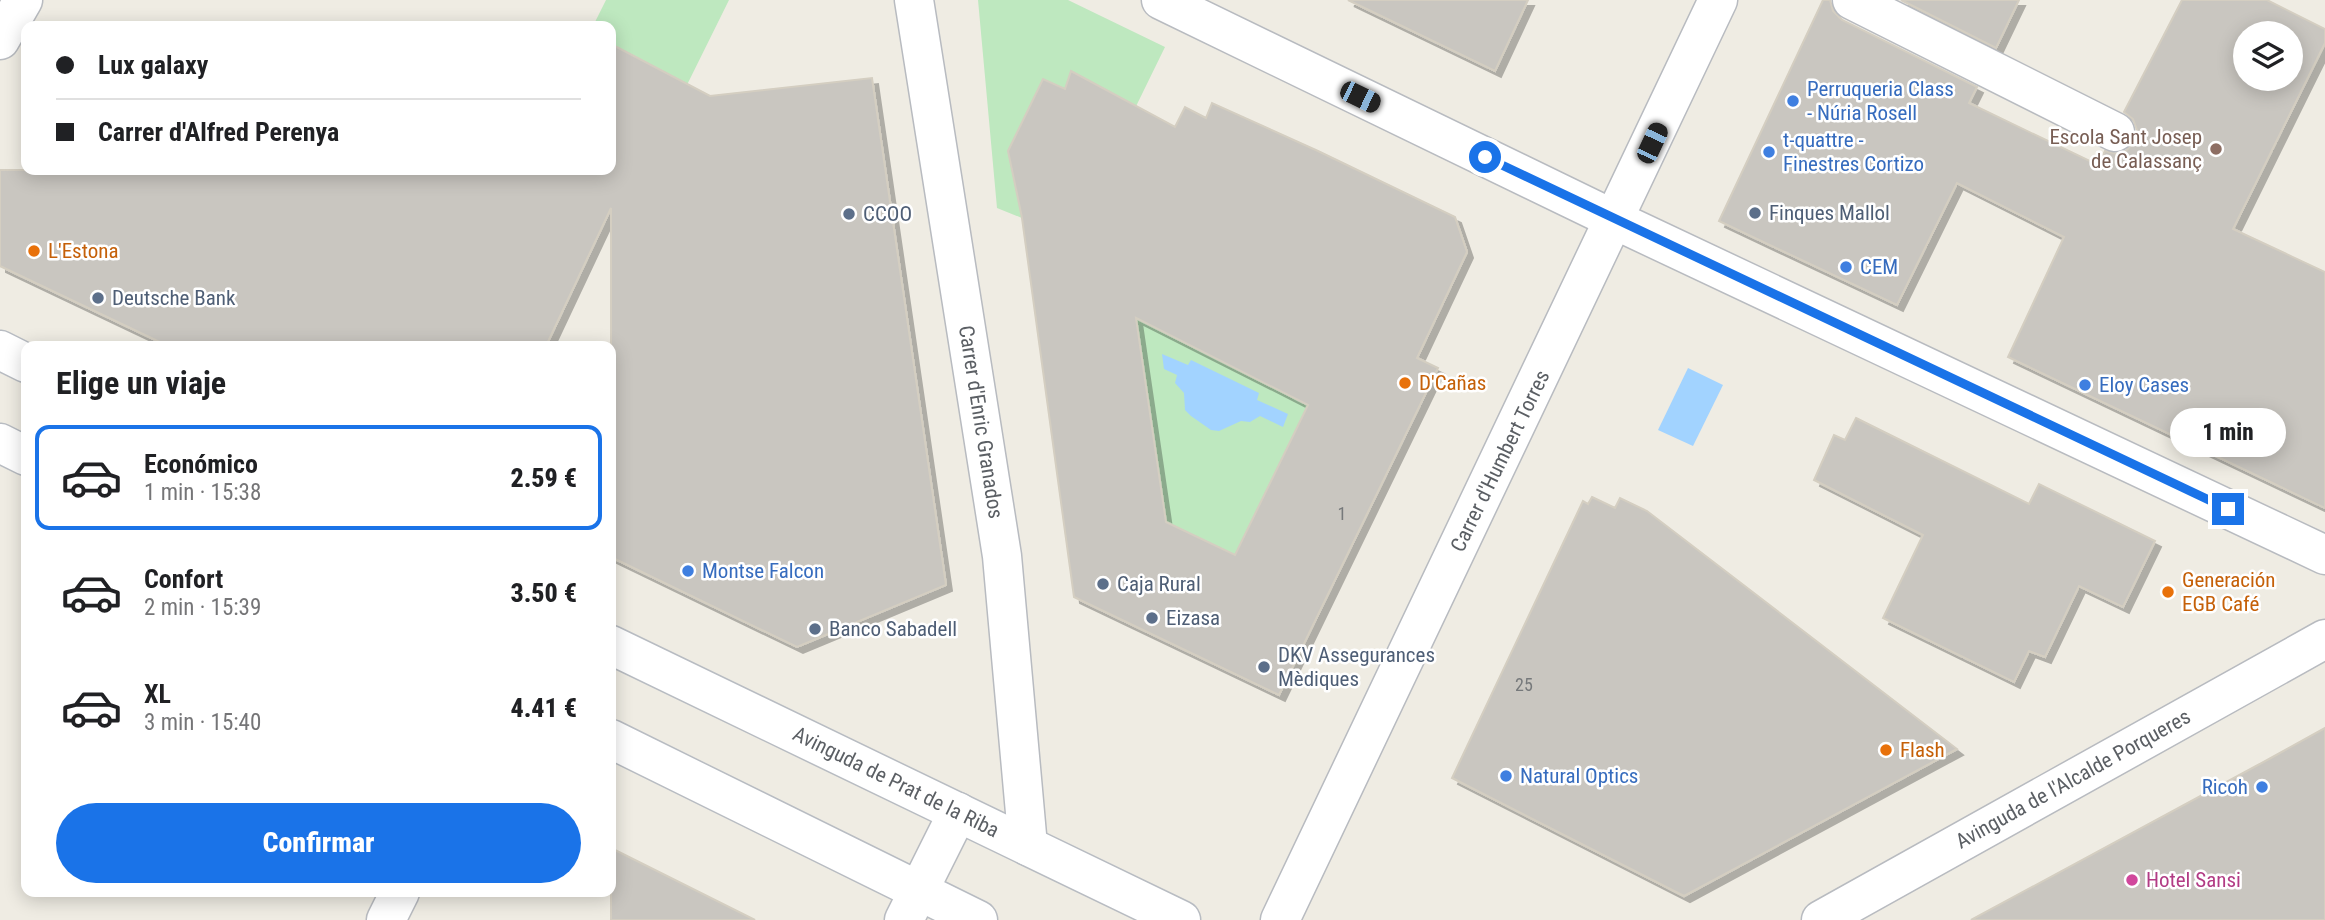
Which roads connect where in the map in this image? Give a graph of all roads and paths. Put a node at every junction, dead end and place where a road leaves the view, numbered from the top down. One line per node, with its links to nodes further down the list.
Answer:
1 (23, 0): 6 (street)
2 (914, 0): 18 (street, Carrer d'Enric Granados)
3 (1161, 0): 8 (street)
4 (1718, 0): 8 (street, Carrer d'Humbert Torres)
5 (1852, 0): 7 (street)
6 (0, 40)
7 (2115, 132)
8 (1615, 220): 13 (street); 24 (street, Carrer d'Humbert Torres)
9 (0, 350): 10 (street)
10 (21, 360)
11 (0, 443): 12 (street)
12 (21, 454)
13 (2325, 555)
14 (2325, 639): 25 (street, Avinguda de l'Alcalde Porqueres)
15 (616, 647): 17 (street, Avinguda de Prat de la Riba)
16 (616, 742): 20 (street)
17 (958, 812): 18 (street, Avinguda de Prat de la Riba); 20 (street)
18 (1028, 846): 23 (street, Avinguda de Prat de la Riba)
19 (398, 897): 21 (street)
20 (911, 906): 22 (street)
21 (386, 920)
22 (978, 920)
23 (1181, 920)
24 (1280, 920)
25 (1821, 920)

